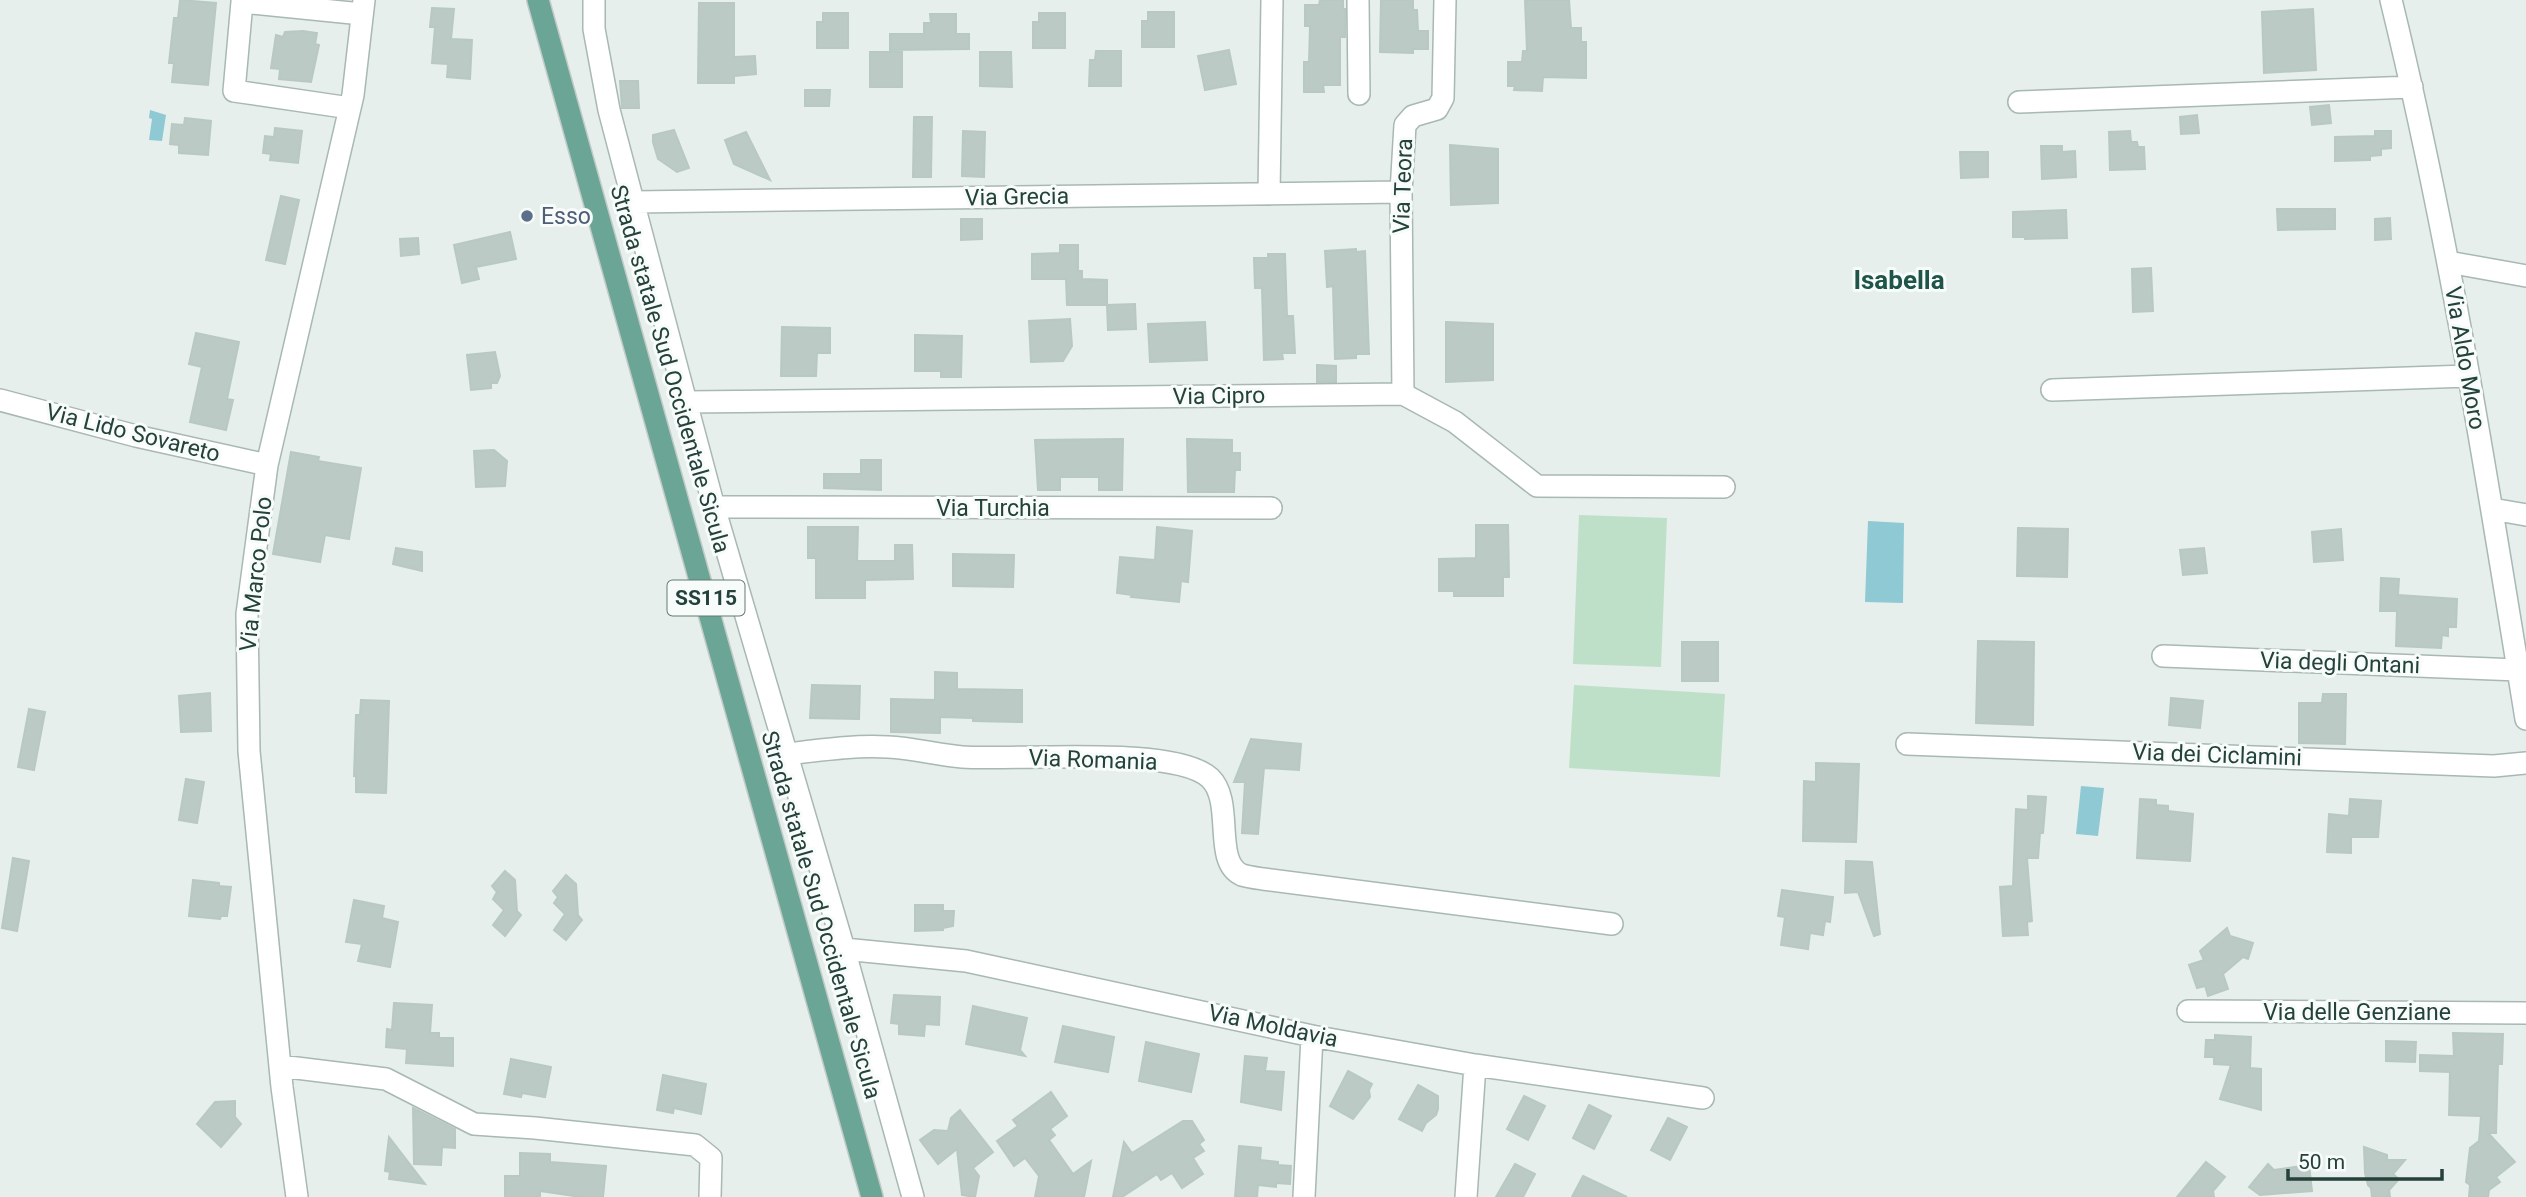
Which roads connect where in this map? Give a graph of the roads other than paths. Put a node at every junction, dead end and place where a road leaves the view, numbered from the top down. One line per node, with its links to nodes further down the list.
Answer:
1 (538, 0): 46 (main road, Strada statale Sud Occidentale Sicula / SS115)
2 (594, 0): 14 (street)
3 (1272, 0): 13 (street)
4 (1358, 0): 9 (street)
5 (1445, 0): 12 (street, Via Teora)
6 (2391, 0): 8 (street, Via Aldo Moro)
7 (363, 7): 11 (street, Via Marco Polo); 11 (street)
8 (2412, 87): 10 (street); 15 (street, Via Aldo Moro)
9 (1359, 94)
10 (2019, 102)
11 (350, 108): 22 (street, Via Marco Polo)
12 (1401, 192): 13 (street, Via Grecia); 19 (street, Via Teora)
13 (1269, 194): 14 (street, Via Grecia)
14 (634, 202): 21 (street)
15 (2448, 262): 16 (street); 17 (street, Via Aldo Moro)
16 (2526, 276)
17 (2468, 376): 18 (street); 26 (street, Via Aldo Moro)
18 (2052, 390)
19 (1403, 394): 21 (street, Via Cipro); 23 (street, Via Cipro)
20 (0, 400): 22 (street, Via Lido Sovareto)
21 (686, 402): 24 (street)
22 (267, 465): 41 (street, Via Marco Polo)
23 (1724, 486)
24 (714, 507): 25 (street, Via Turchia); 33 (street)
25 (1271, 508)
26 (2492, 509): 27 (street); 28 (street, Via Aldo Moro)
27 (2526, 515)
28 (2520, 647): 30 (street, Via Aldo Moro)
29 (2163, 656): 30 (street, Via degli Ontani)
30 (2518, 670): 31 (street, Via Aldo Moro)
31 (2526, 719)
32 (1907, 744): 34 (street, Via dei Ciclamini)
33 (787, 754): 35 (street, Via Romania); 36 (street)
34 (2526, 763)
35 (1612, 924)
36 (844, 949): 39 (street, Via Moldavia); 43 (street)
37 (2188, 1011): 38 (street, Via delle Genziane)
38 (2526, 1013)
39 (1312, 1036): 40 (street, Via Moldavia); 48 (street)
40 (1475, 1065): 42 (street, Via Moldavia); 49 (street)
41 (280, 1066): 44 (street, Via Marco Polo); 45 (street)
42 (1703, 1098)
43 (913, 1196): 47 (street)
44 (297, 1197)
45 (710, 1197)
46 (872, 1197)
47 (934, 1197)
48 (1304, 1197)
49 (1466, 1197)

